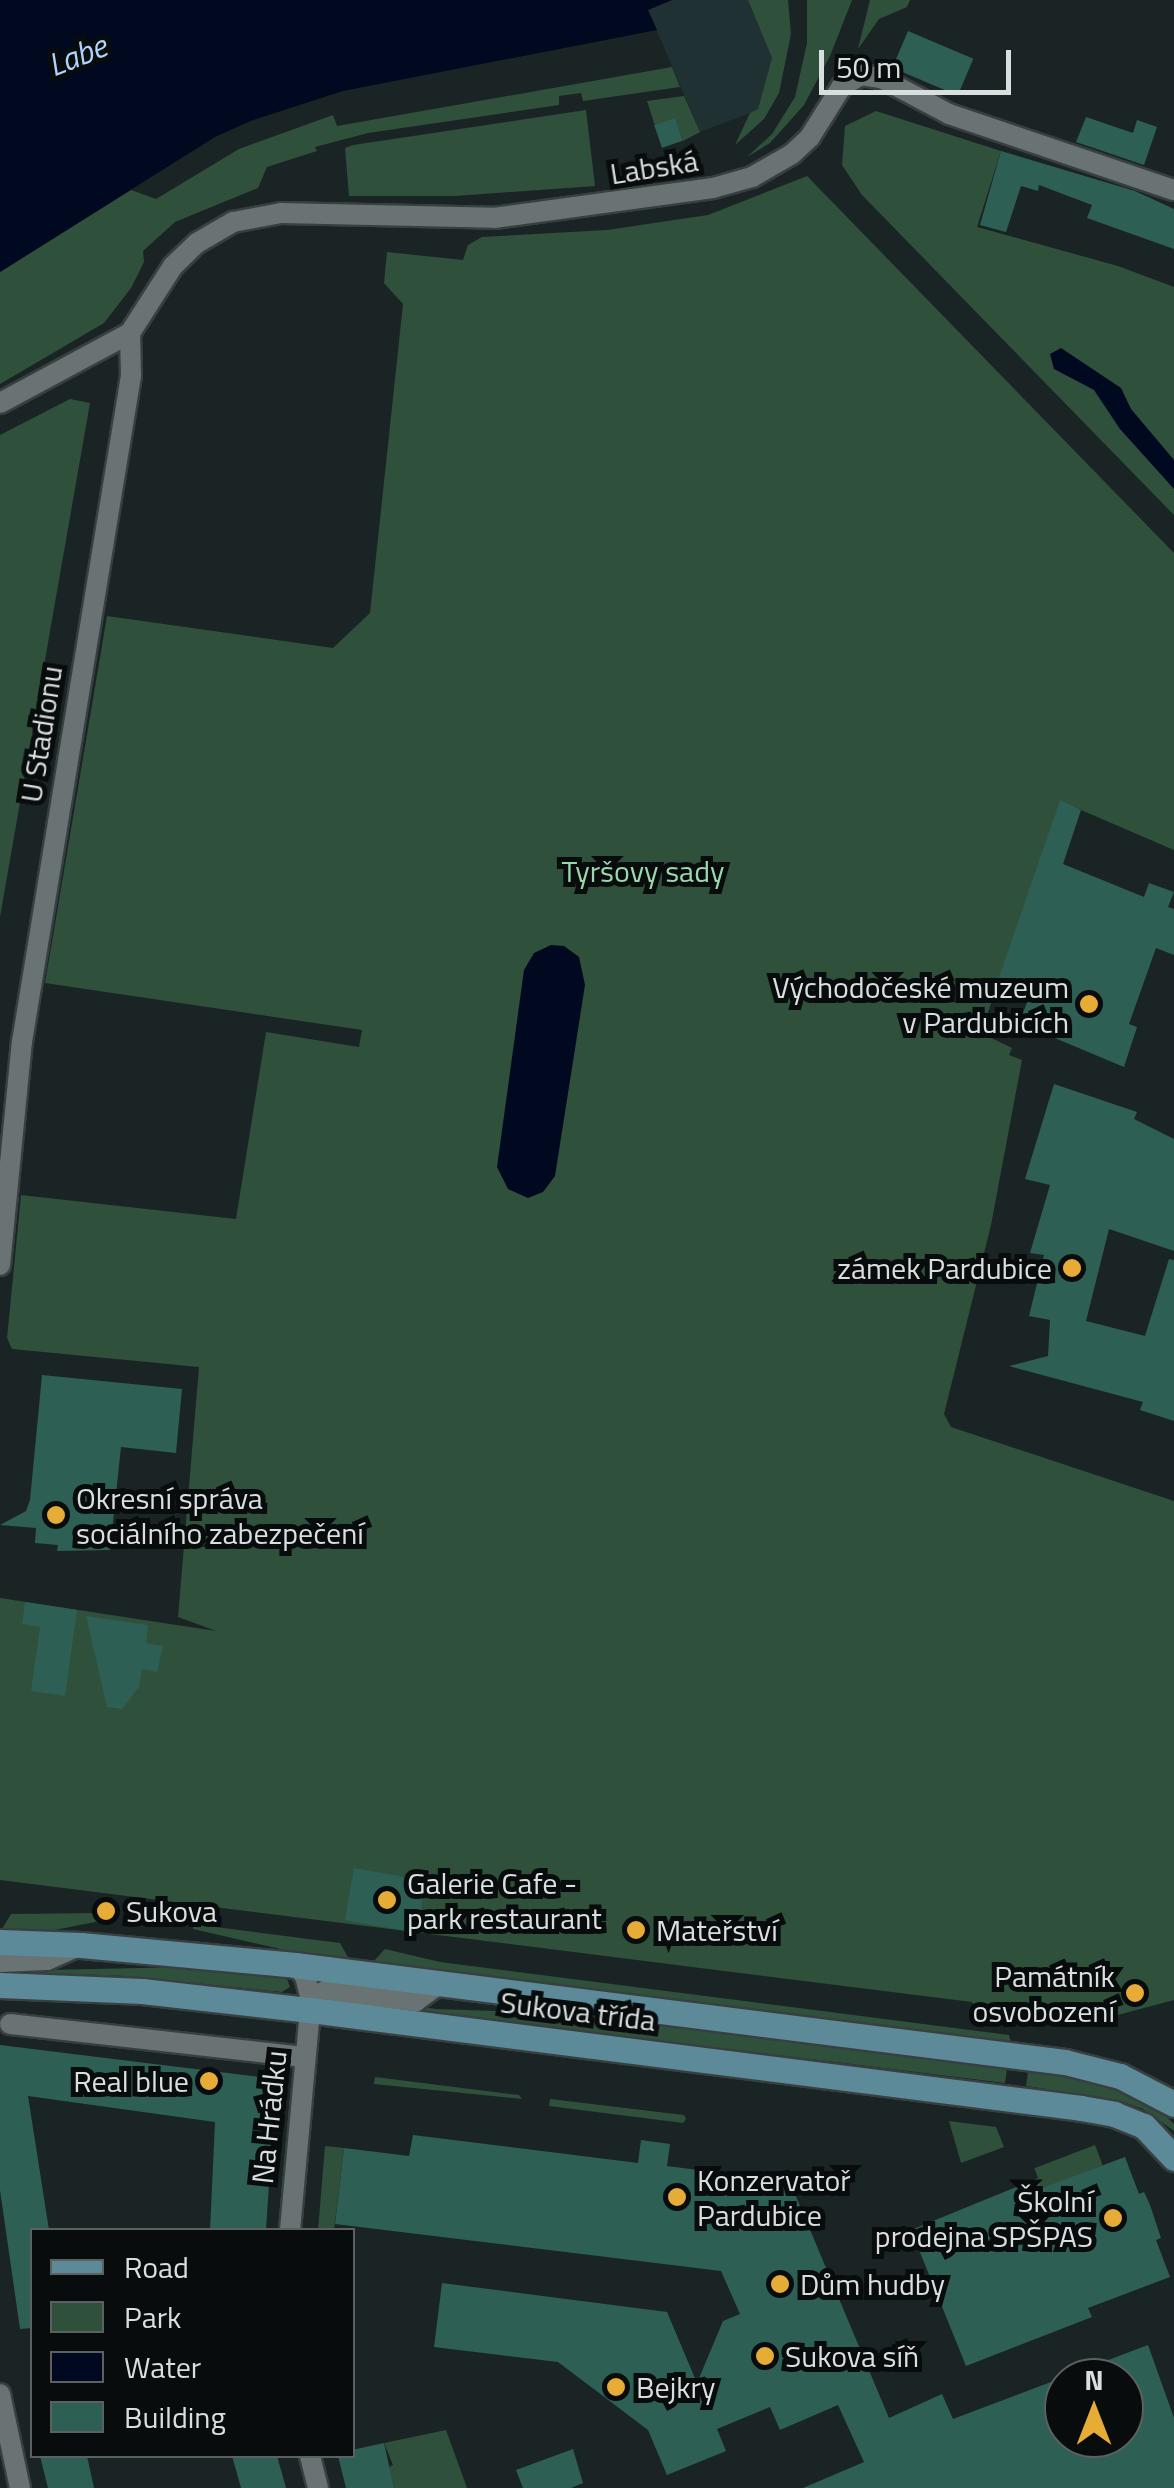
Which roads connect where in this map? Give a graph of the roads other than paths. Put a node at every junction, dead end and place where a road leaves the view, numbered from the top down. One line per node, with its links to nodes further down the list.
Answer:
1 (1174, 190): 2 (street, Labská)
2 (130, 333): 3 (street); 4 (street, U Stadionu)
3 (0, 403)
4 (0, 1265)
5 (0, 1942): 6 (street, Sukova třída)
6 (80, 1945): 7 (street, Sukova třída); 8 (street, Sukova třída)
7 (0, 1962)
8 (296, 1965): 9 (street, Sukova třída); 11 (street, Na Hrádku)
9 (440, 1983): 11 (street); 14 (street, Sukova třída)
10 (0, 1985): 11 (street, Sukova třída)
11 (310, 2010): 13 (street, Na Hrádku); 15 (street, Sukova třída)
12 (10, 2024): 13 (street)
13 (306, 2057): 16 (street, Na Hrádku)
14 (1168, 2095)
15 (1174, 2158)
16 (290, 2228)
17 (0, 2394): 19 (street)
18 (310, 2458): 20 (street)
19 (20, 2488)
20 (318, 2488)

